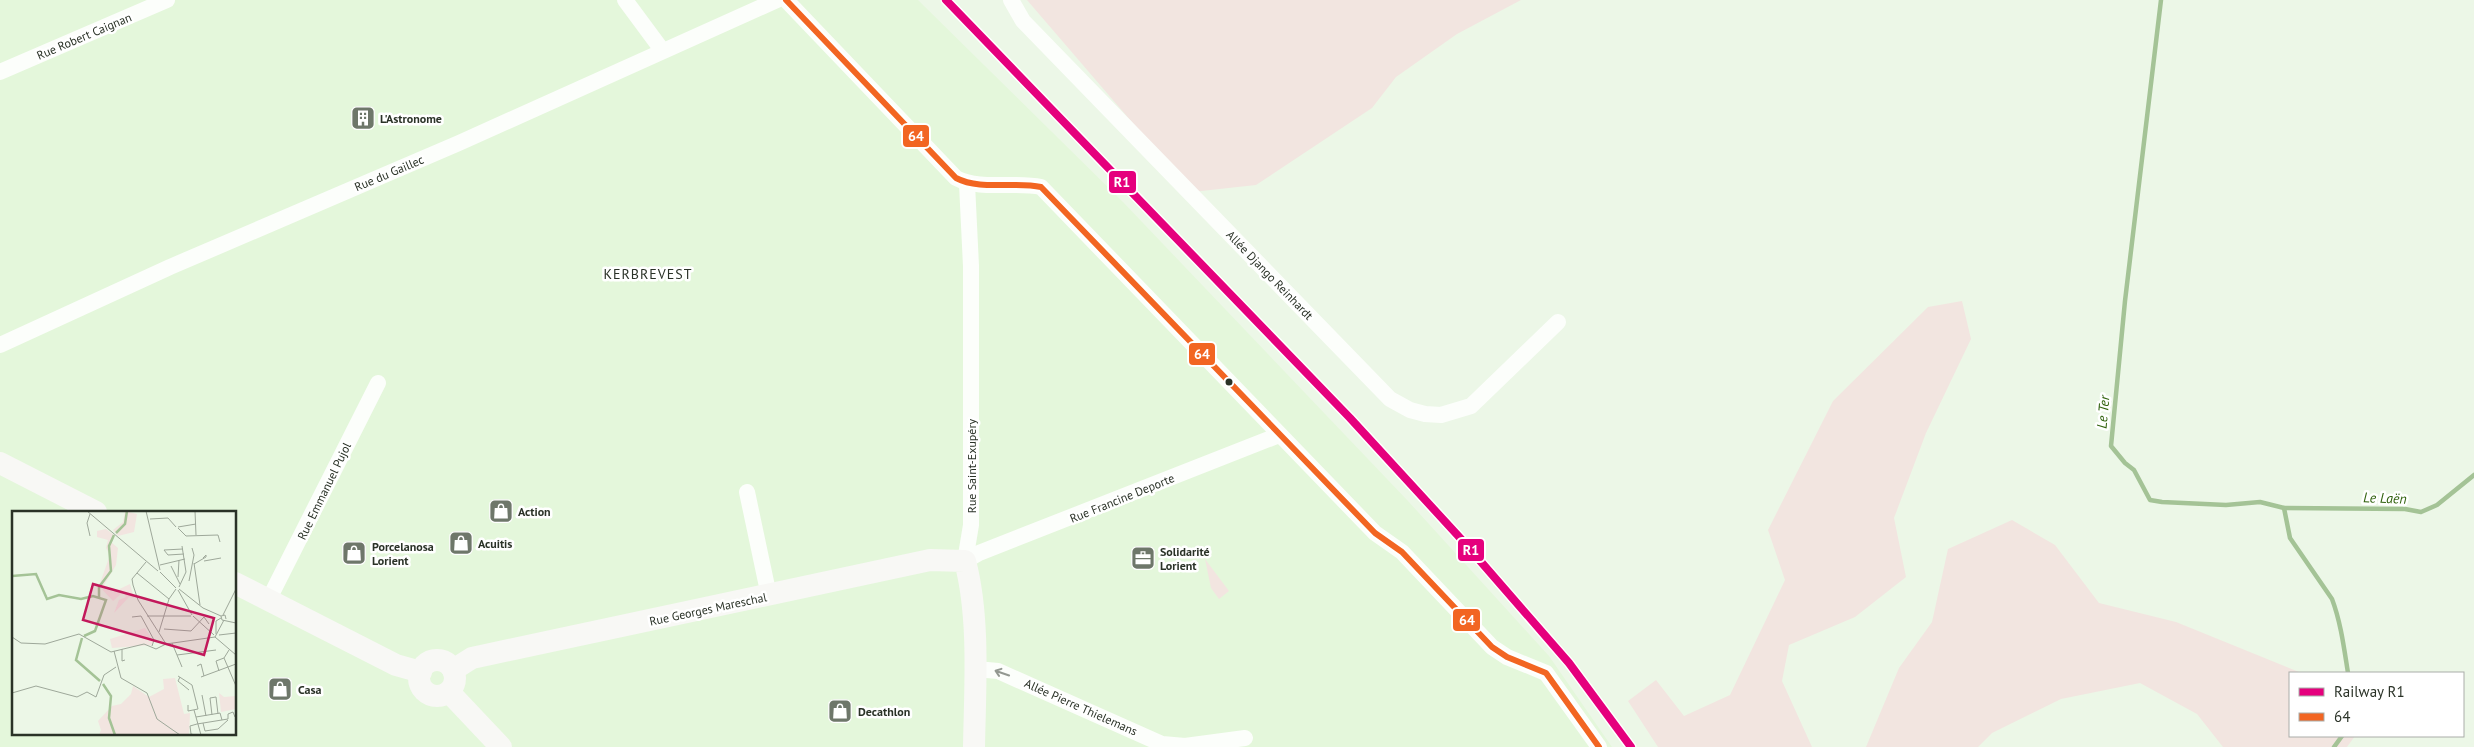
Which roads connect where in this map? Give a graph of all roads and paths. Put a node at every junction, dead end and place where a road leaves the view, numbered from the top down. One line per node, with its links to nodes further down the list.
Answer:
1 (167, 0): 7 (street, Rue Robert Caignan)
2 (625, 0): 6 (street)
3 (777, 0): 6 (street, Rue du Gaillec)
4 (786, 0): 8 (street)
5 (1011, 0): 9 (street, Allée Django Reinhardt)
6 (662, 50): 10 (street, Rue du Gaillec)
7 (0, 72)
8 (967, 184): 12 (street); 16 (street, Rue Saint-Exupéry)
9 (1558, 322)
10 (0, 345)
11 (378, 383): 19 (street, Rue Emmanuel Pujol)
12 (1279, 435): 16 (street, Rue Francine Deporte); 27 (street)
13 (0, 463): 15 (street)
14 (747, 492): 18 (street)
15 (94, 511)
16 (965, 561): 18 (street, Rue Georges Mareschal); 20 (street, Rue Saint-Exupéry)
17 (236, 583): 19 (street)
18 (769, 596): 21 (street, Rue Georges Mareschal)
19 (269, 599): 22 (street)
20 (976, 669): 24 (street, Allée Pierre Thielemans, one-way to 20); 26 (street, Rue Saint-Exupéry)
21 (453, 670): 22 (street); 23 (street)
22 (420, 672): 23 (street)
23 (449, 692): 25 (street)
24 (1245, 738)
25 (501, 747)
26 (974, 747)
27 (1599, 747)

